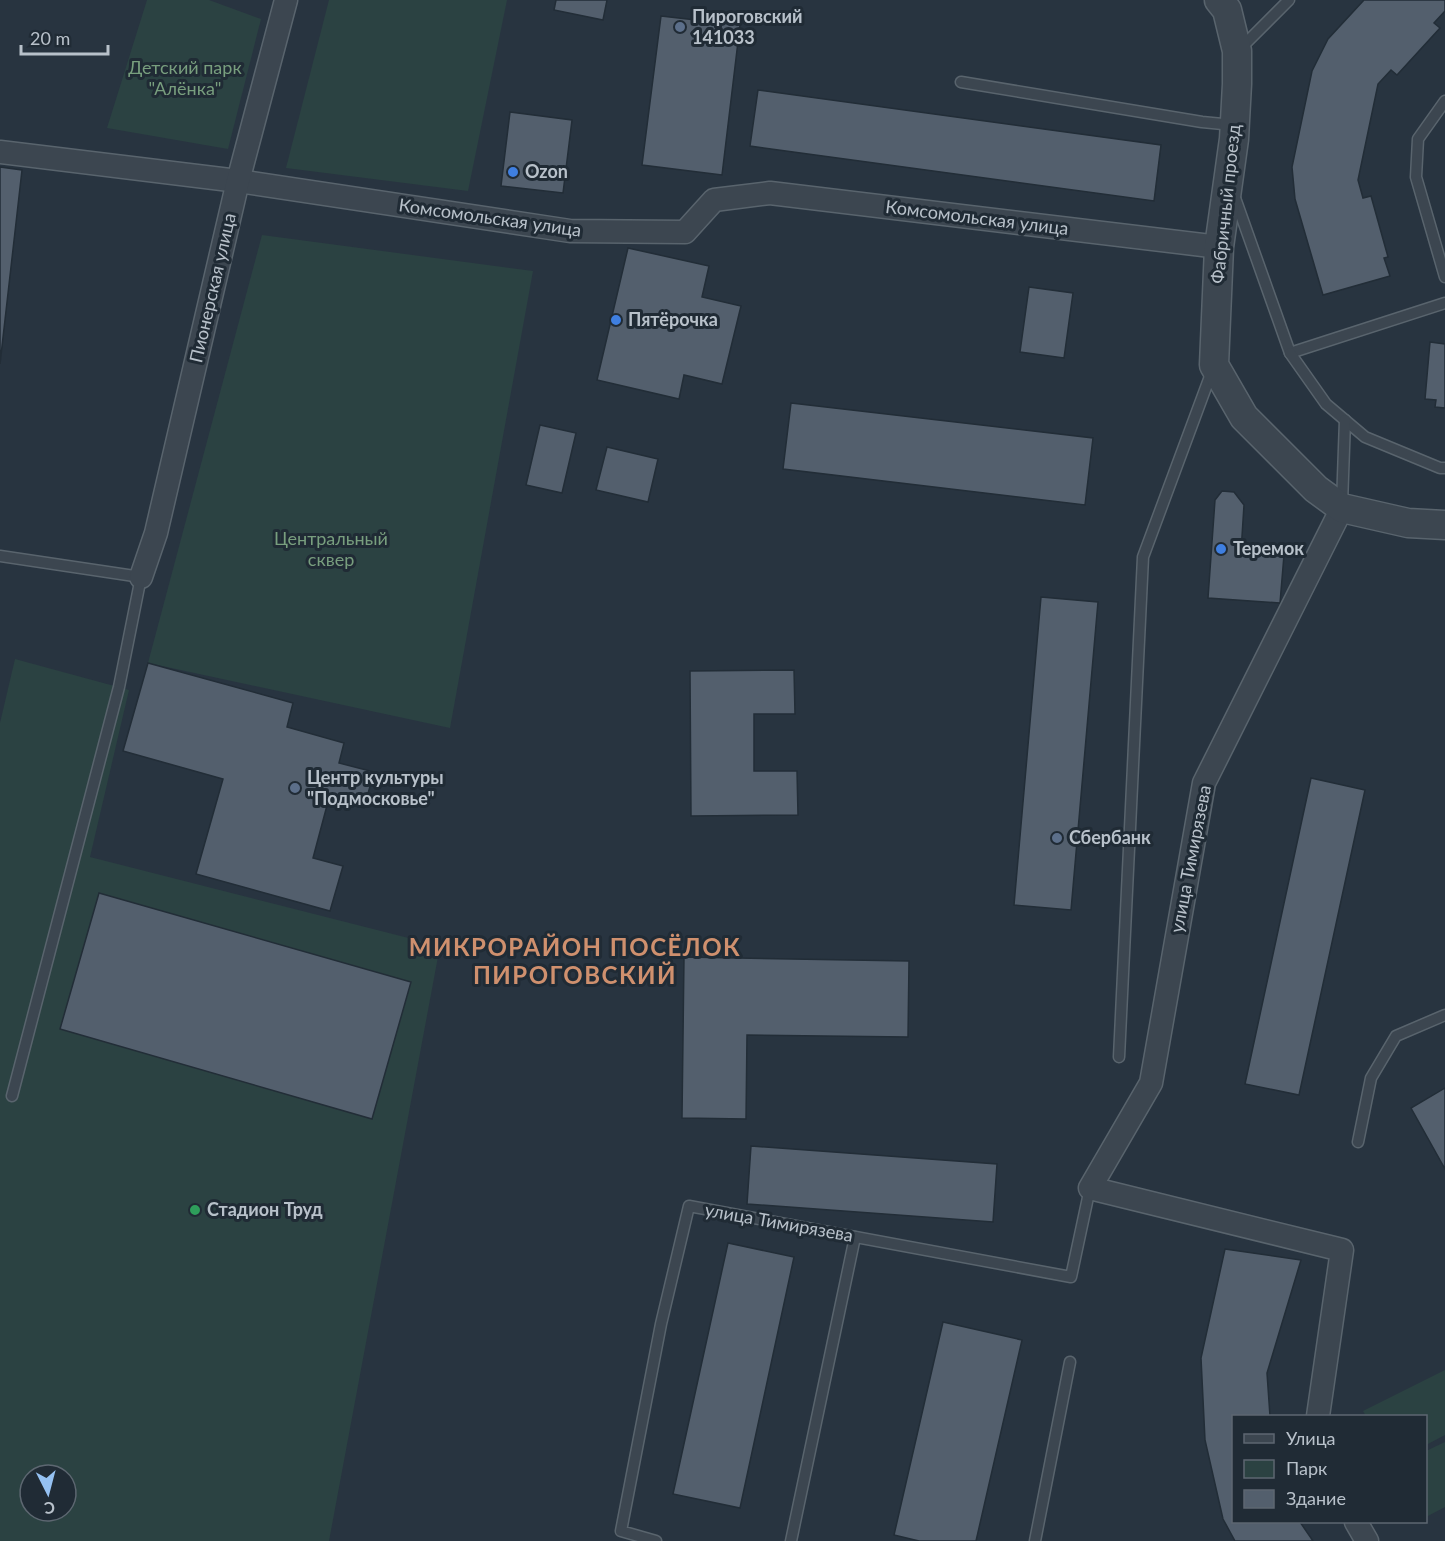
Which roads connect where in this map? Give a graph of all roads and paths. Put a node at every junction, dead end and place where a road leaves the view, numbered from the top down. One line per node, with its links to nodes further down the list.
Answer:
1 (286, 0): 10 (street, Пионерская улица)
2 (1219, 0): 4 (street, Фабричный проезд)
3 (1289, 0): 4 (lane)
4 (1238, 51): 7 (street, Фабричный проезд)
5 (961, 82): 7 (lane)
6 (1445, 101): 12 (lane)
7 (1235, 125): 9 (street, Фабричный проезд)
8 (0, 152): 10 (street, Комсомольская улица)
9 (1228, 179): 11 (street, Фабричный проезд); 14 (lane)
10 (238, 182): 11 (street, Комсомольская улица); 21 (street, Пионерская улица)
11 (1218, 247): 15 (street, Фабричный проезд)
12 (1445, 277)
13 (1445, 303): 14 (lane)
14 (1290, 353): 16 (lane)
15 (1214, 365): 18 (street); 23 (lane)
16 (1345, 420): 17 (lane); 18 (lane)
17 (1445, 468)
18 (1341, 508): 19 (street); 26 (street, улица Тимирязева)
19 (1445, 525)
20 (0, 556): 21 (lane)
21 (141, 577): 24 (lane)
22 (1445, 1015): 25 (lane)
23 (1119, 1057)
24 (12, 1096)
25 (1358, 1142)
26 (1090, 1188): 27 (lane, улица Тимирязева); 29 (street)
27 (855, 1237): 31 (lane, улица Тимирязева); 32 (lane)
28 (1070, 1362): 33 (lane)
29 (1318, 1415)
30 (1357, 1523): 34 (street)
31 (656, 1541)
32 (791, 1541)
33 (1035, 1541)
34 (1367, 1541)

